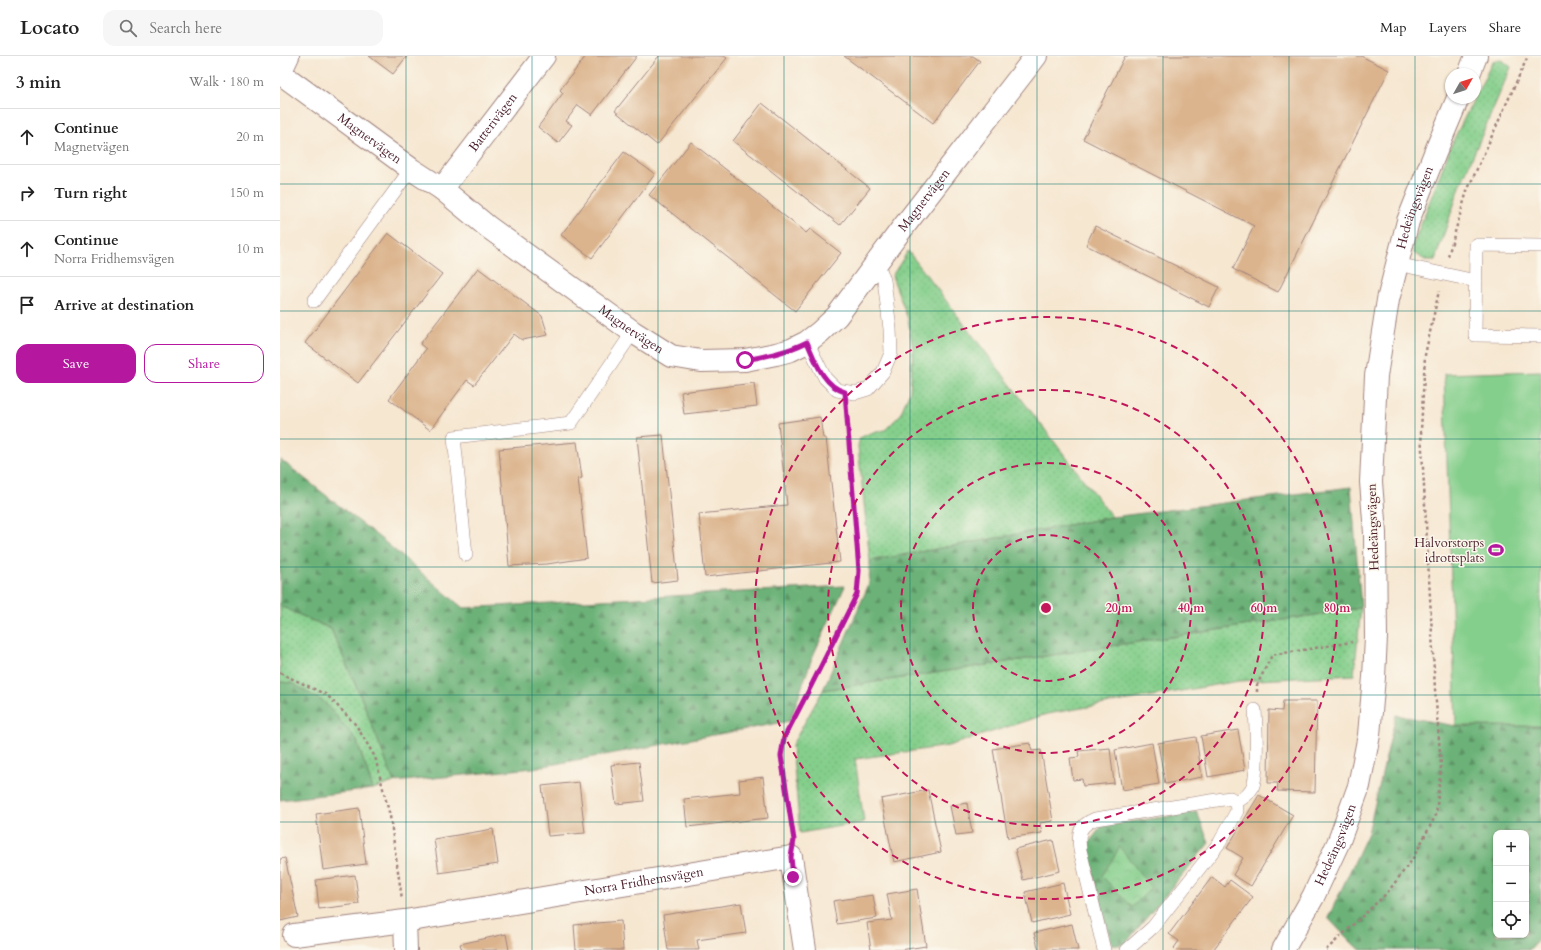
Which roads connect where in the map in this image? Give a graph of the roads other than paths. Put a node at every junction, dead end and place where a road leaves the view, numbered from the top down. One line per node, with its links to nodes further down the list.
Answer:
1 (288, 56): 6 (street)
2 (544, 56): 9 (street, Batterivägen)
3 (1036, 56): 11 (street, Magnetvägen)
4 (1476, 56): 5 (street)
5 (1471, 68)
6 (280, 73): 8 (street, Magnetvägen)
7 (1455, 104): 12 (street, Hedeängsvägen)
8 (411, 168): 9 (street, Magnetvägen); 14 (lane)
9 (442, 189): 15 (street, Magnetvägen)
10 (1541, 246): 13 (lane)
11 (877, 262): 17 (street, Magnetvägen); 17 (lane)
12 (1398, 264): 13 (lane); 27 (street, Hedeängsvägen)
13 (1476, 281): 16 (lane)
14 (314, 301)
15 (633, 332): 17 (street, Magnetvägen); 18 (lane)
16 (1541, 336)
17 (807, 342)
18 (466, 555)
19 (1255, 710): 20 (lane)
20 (1236, 802): 25 (lane); 26 (lane)
21 (405, 921): 22 (street, Norra Fridhemsvägen); 23 (street); 24 (street, Norra Fridhemsvägen)
22 (294, 935)
23 (406, 950)
24 (805, 950)
25 (1104, 950)
26 (1127, 950)
27 (1283, 950)

